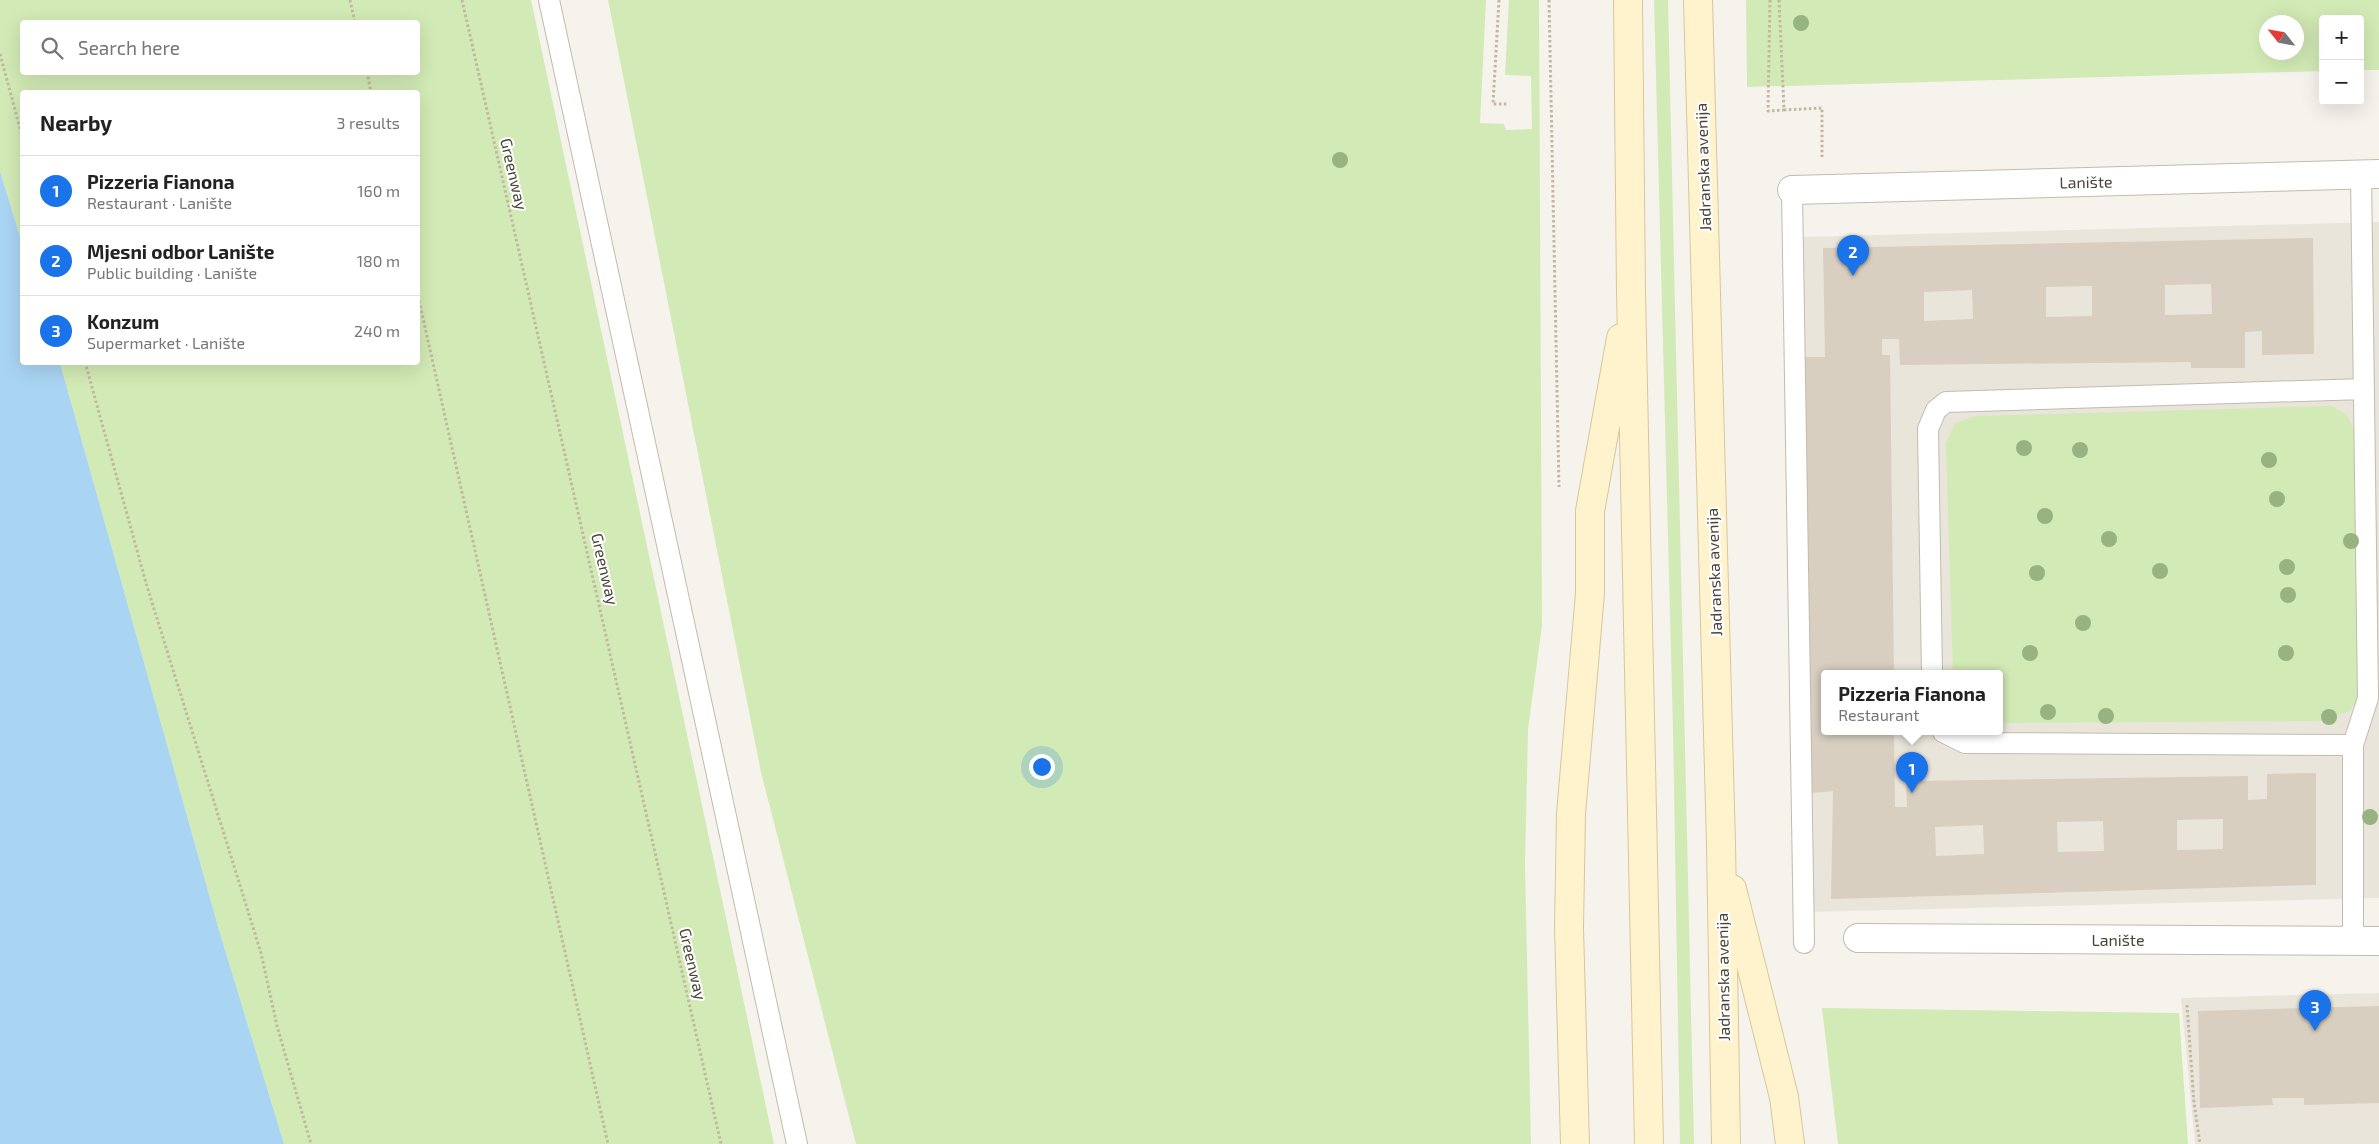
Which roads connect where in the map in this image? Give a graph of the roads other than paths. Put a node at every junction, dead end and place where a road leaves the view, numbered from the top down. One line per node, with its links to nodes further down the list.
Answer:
1 (549, 0): 15 (lane)
2 (1628, 0): 6 (main road)
3 (1698, 0): 11 (main road, Jadranska avenija)
4 (2370, 174): 5 (street, Lanište); 7 (lane)
5 (1792, 190): 14 (lane)
6 (1631, 292): 16 (main road); 17 (main road)
7 (2364, 389): 8 (lane); 10 (lane)
8 (1932, 670)
9 (1948, 735): 10 (lane)
10 (2353, 744): 13 (lane)
11 (1721, 844): 18 (main road, Jadranska avenija); 19 (main road)
12 (1858, 938): 13 (street, Lanište)
13 (2366, 941)
14 (1804, 943)
15 (797, 1144)
16 (1575, 1144)
17 (1650, 1144)
18 (1726, 1144)
19 (1790, 1144)

